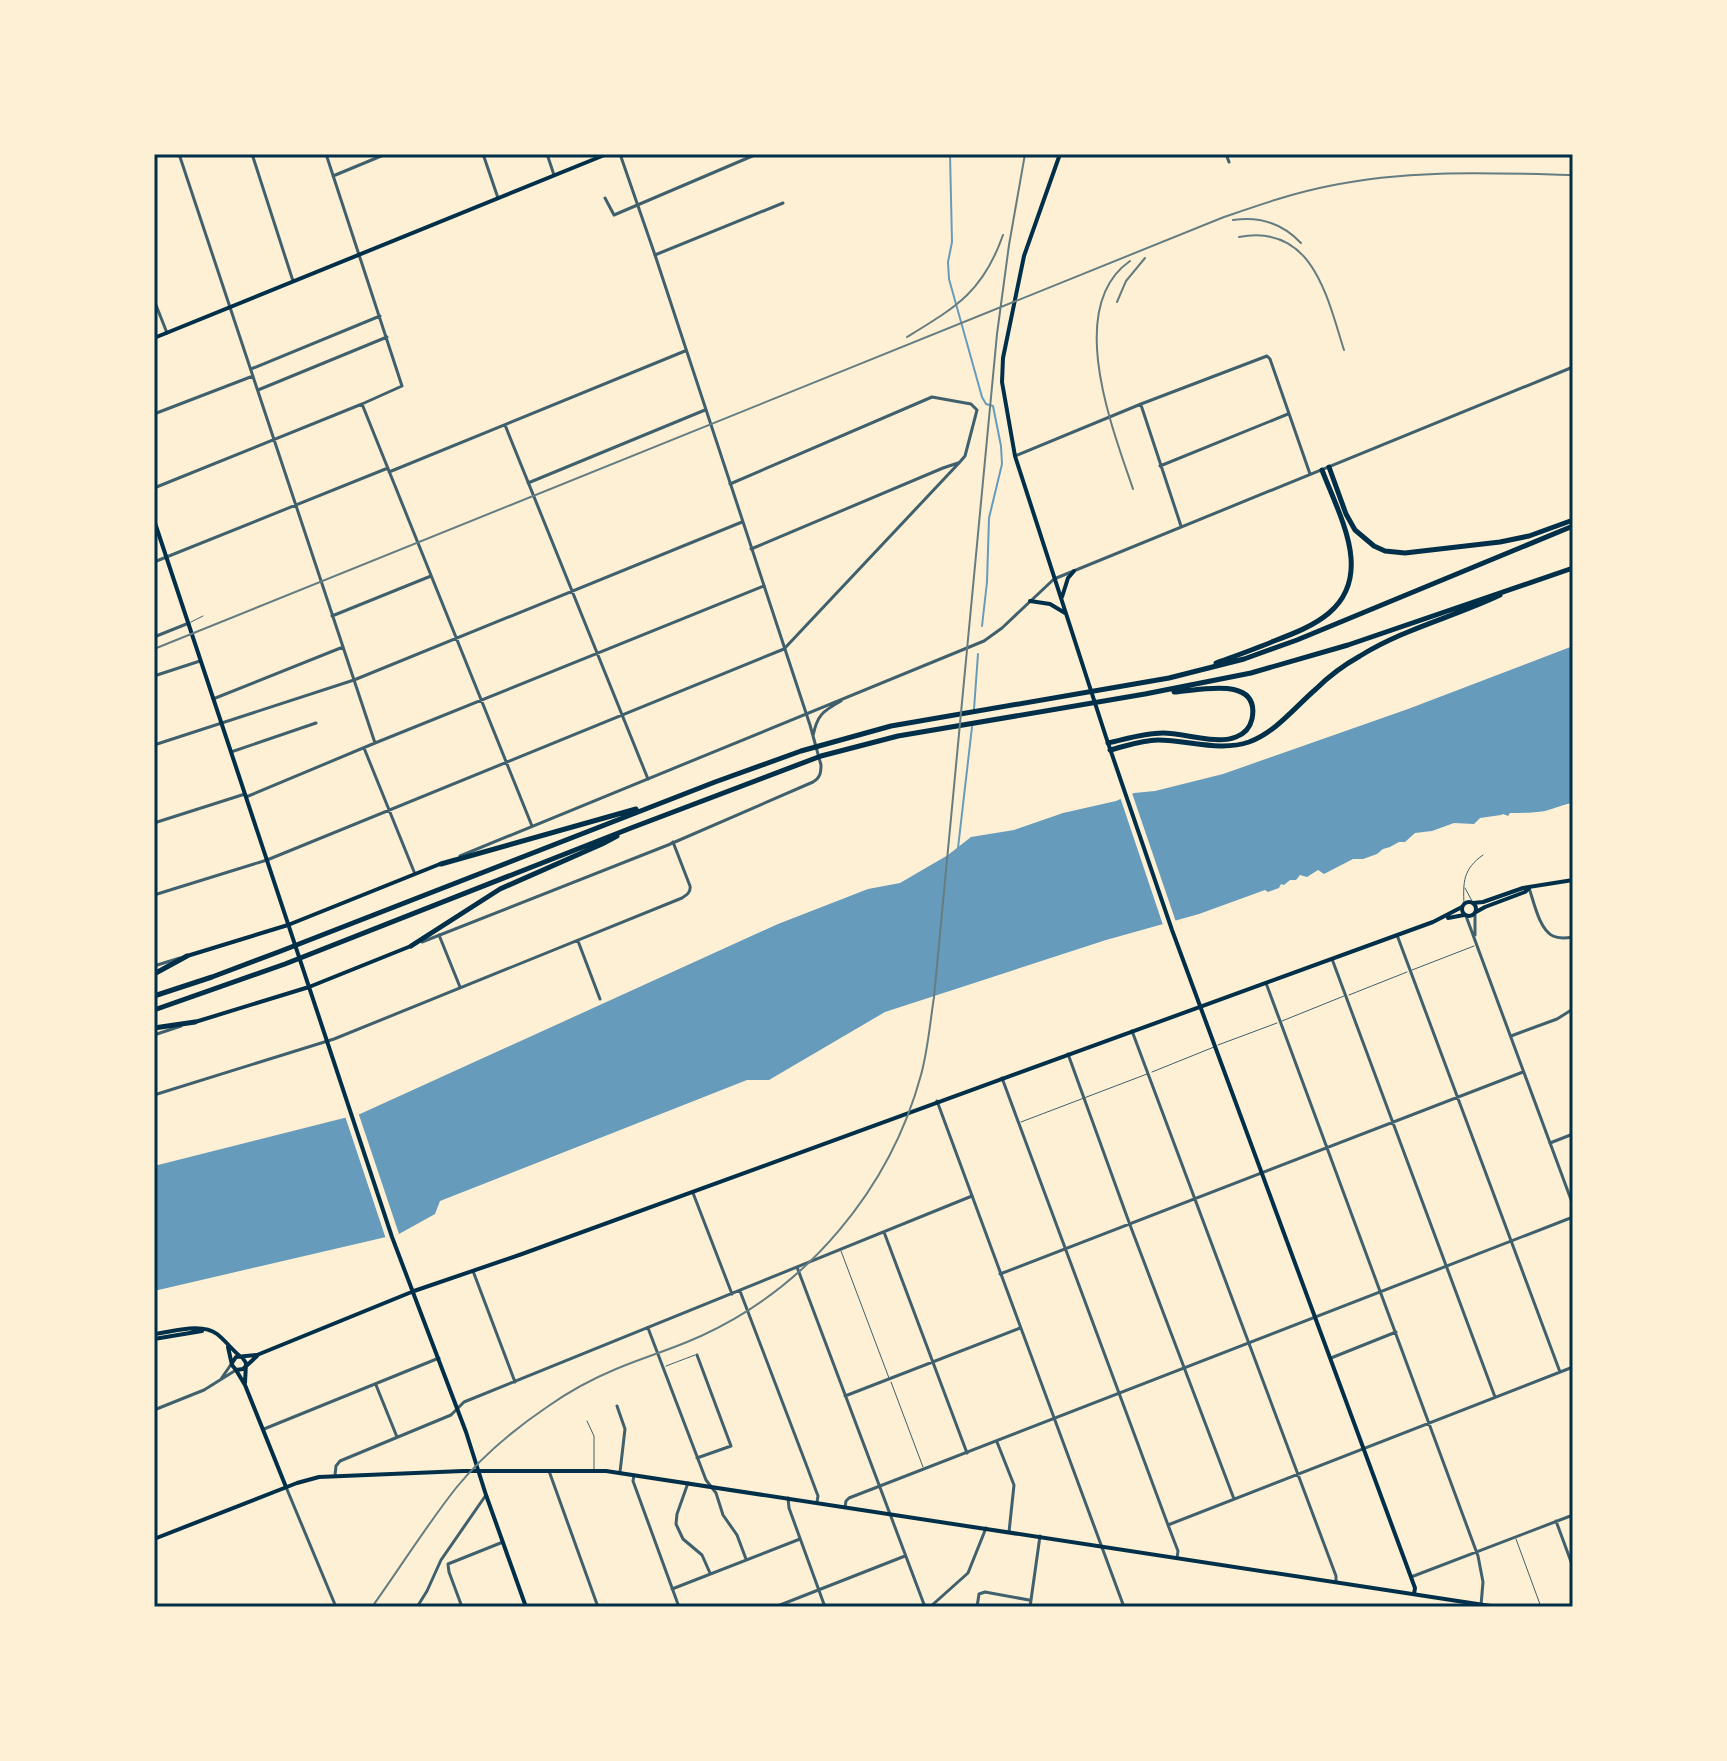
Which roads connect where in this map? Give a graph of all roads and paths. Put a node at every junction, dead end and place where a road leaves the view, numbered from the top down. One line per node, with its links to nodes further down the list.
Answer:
1 (179, 154): 23 (street)
2 (252, 154): 21 (street)
3 (326, 154): 14 (street)
4 (386, 154): 14 (street)
5 (483, 154): 15 (street)
6 (547, 154): 13 (street)
7 (607, 154): 13 (main road)
8 (620, 154): 18 (street)
9 (757, 154): 18 (street)
10 (1060, 154): 40 (main road)
11 (1226, 154): 12 (street)
12 (1229, 162)
13 (554, 175): 15 (main road)
14 (333, 176): 19 (street)
15 (498, 198): 19 (main road)
16 (605, 198): 18 (street)
17 (783, 203): 20 (street)
18 (637, 204): 20 (street)
19 (359, 254): 21 (main road); 24 (street)
20 (655, 255): 28 (street)
21 (293, 281): 23 (main road)
22 (154, 300): 25 (street)
23 (230, 307): 25 (main road); 30 (street)
24 (380, 316): 26 (street); 30 (street)
25 (167, 333): 27 (main road)
26 (387, 337): 32 (street); 33 (street)
27 (154, 338)
28 (686, 351): 35 (street); 38 (street)
29 (1573, 367): 43 (street)
30 (251, 369): 31 (street)
31 (253, 376): 32 (street); 36 (street)
32 (258, 390): 39 (street)
33 (362, 404): 39 (street); 44 (street)
34 (1141, 404): 37 (street); 40 (street); 42 (street)
35 (705, 410): 47 (street); 48 (street)
36 (154, 414)
37 (1288, 414): 42 (street); 46 (street)
38 (505, 425): 44 (street); 47 (street)
39 (274, 439): 49 (street); 50 (street)
40 (1015, 456): 62 (main road)
41 (959, 463): 48 (street); 56 (street); 75 (street)
42 (1160, 466): 54 (street)
43 (1329, 467): 45 (street); 52 (highway)
44 (388, 470): 50 (street); 61 (street)
45 (1322, 470): 46 (street); 78 (highway)
46 (1310, 474): 54 (street)
47 (528, 483): 65 (street)
48 (730, 484): 53 (street)
49 (154, 488)
50 (296, 504): 57 (street); 70 (street)
51 (154, 520): 57 (main road)
52 (1573, 520)
53 (742, 522): 56 (street); 65 (street)
54 (1181, 526): 60 (street)
55 (1573, 526): 78 (highway)
56 (751, 549): 64 (street)
57 (166, 557): 58 (street); 71 (main road)
58 (154, 562)
59 (1573, 568): 63 (highway)
60 (1074, 571): 62 (street); 66 (main road)
61 (431, 576): 70 (street); 73 (street)
62 (1054, 579): 66 (main road); 67 (street)
63 (1525, 584): 81 (highway); 92 (highway)
64 (764, 586): 75 (street); 76 (street)
65 (572, 591): 73 (street); 76 (street)
66 (1061, 599): 68 (main road)
67 (1030, 601): 68 (main road); 82 (street)
68 (1066, 614): 92 (main road)
69 (203, 616): 71 (lane)
70 (332, 616): 74 (street)
71 (189, 623): 72 (street); 77 (main road)
72 (154, 637)
73 (456, 638): 80 (street); 84 (street)
74 (343, 647): 80 (street); 83 (street)
75 (784, 649): 85 (street); 86 (street)
76 (598, 653): 84 (street); 86 (street)
77 (200, 661): 79 (street); 83 (main road)
78 (1186, 674): 98 (highway)
79 (154, 676)
80 (354, 680): 88 (street); 90 (street)
81 (1145, 694): 92 (highway); 102 (highway)
82 (852, 695): 85 (street); 89 (street)
83 (213, 699): 88 (main road)
84 (481, 700): 90 (street); 95 (street)
85 (806, 714): 89 (street); 96 (street)
86 (623, 716): 95 (street); 96 (street)
87 (316, 723): 94 (street)
88 (221, 724): 91 (street); 94 (main road)
89 (813, 737): 103 (street)
90 (375, 743): 93 (street)
91 (154, 745)
92 (1109, 746): 137 (main road)
93 (364, 748): 97 (street); 99 (street)
94 (231, 752): 97 (main road)
95 (506, 763): 99 (street); 101 (street)
96 (648, 779): 101 (street)
97 (245, 796): 100 (street); 105 (main road)
98 (667, 800): 106 (highway); 134 (highway)
99 (389, 811): 105 (street); 107 (street)
100 (154, 823)
101 (532, 826): 106 (street)
102 (631, 828): 125 (highway); 139 (highway)
103 (673, 842): 119 (street); 123 (street)
104 (1483, 855): 109 (lane)
105 (267, 860): 111 (street); 118 (main road)
106 (441, 864): 107 (main road)
107 (415, 875): 118 (main road)
108 (1573, 880): 110 (main road)
109 (1463, 886): 113 (lane); 114 (lane)
110 (1529, 888): 112 (main road); 121 (street)
111 (154, 895)
112 (1491, 902): 113 (main road); 115 (main road)
113 (1473, 903): 114 (main road); 115 (main road)
114 (1463, 906): 116 (main road); 117 (main road)
115 (1476, 913): 116 (main road); 122 (street)
116 (1465, 915): 117 (main road); 122 (street)
117 (1441, 918): 120 (main road)
118 (288, 925): 126 (main road); 132 (main road)
119 (439, 935): 125 (street); 133 (street)
120 (1397, 935): 127 (main road); 129 (street)
121 (1573, 937)
122 (1475, 938): 124 (street)
123 (578, 941): 133 (street); 136 (street)
124 (1478, 945): 129 (lane); 145 (street)
125 (411, 946): 132 (main road)
126 (187, 956): 128 (street); 130 (highway)
127 (1331, 958): 131 (main road); 135 (street)
128 (154, 966)
129 (1410, 971): 135 (lane); 153 (street)
130 (154, 974)
131 (1266, 982): 137 (main road); 140 (street)
132 (309, 987): 141 (main road); 146 (main road)
133 (460, 988): 146 (street)
134 (154, 996)
135 (1345, 996): 140 (lane); 157 (street)
136 (600, 999)
137 (1200, 1006): 143 (main road); 147 (main road)
138 (1573, 1009): 145 (street)
139 (154, 1010)
140 (1280, 1021): 147 (lane); 160 (street)
141 (195, 1022): 142 (highway); 144 (street)
142 (154, 1028)
143 (1132, 1031): 148 (main road); 150 (street)
144 (154, 1035)
145 (1511, 1036): 149 (street)
146 (327, 1041): 152 (street); 176 (main road)
147 (1215, 1047): 150 (lane); 161 (main road)
148 (1068, 1054): 151 (main road); 154 (street)
149 (1524, 1071): 153 (street); 159 (street)
150 (1149, 1073): 154 (lane); 164 (street)
151 (1002, 1078): 155 (main road); 156 (street)
152 (154, 1095)
153 (1457, 1097): 157 (street); 169 (street)
154 (1084, 1098): 156 (lane); 167 (street)
155 (937, 1101): 162 (main road); 163 (street)
156 (1018, 1123): 171 (street)
157 (1392, 1123): 160 (street); 173 (street)
158 (1573, 1134): 159 (street)
159 (1550, 1143): 165 (street)
160 (1327, 1149): 161 (street); 178 (street)
161 (1262, 1173): 164 (street); 180 (main road)
162 (692, 1191): 174 (main road); 179 (street)
163 (972, 1196): 168 (street); 175 (street)
164 (1196, 1198): 167 (street); 185 (street)
165 (1573, 1205)
166 (1573, 1217): 169 (street)
167 (1130, 1225): 171 (street); 197 (street)
168 (884, 1232): 170 (street); 192 (street)
169 (1510, 1242): 173 (street); 199 (street)
170 (840, 1249): 172 (street); 201 (lane)
171 (1066, 1249): 175 (street); 205 (street)
172 (797, 1267): 177 (street); 206 (street)
173 (1445, 1267): 178 (street); 207 (street)
174 (473, 1271): 176 (main road); 202 (street)
175 (1000, 1274): 182 (street)
176 (414, 1291): 187 (main road); 190 (main road)
177 (740, 1291): 179 (street); 235 (street)
178 (1381, 1292): 180 (street); 183 (street)
179 (732, 1294): 181 (street)
180 (1315, 1317): 185 (street); 191 (main road)
181 (648, 1328): 195 (street); 202 (street)
182 (1020, 1328): 192 (street); 211 (street)
183 (1396, 1332): 191 (street); 213 (street)
184 (154, 1337): 186 (main road)
185 (1250, 1343): 197 (street); 225 (street)
186 (227, 1345): 189 (main road); 193 (main road)
187 (258, 1354): 189 (main road); 194 (main road)
188 (697, 1355): 195 (lane); 219 (street)
189 (241, 1357): 193 (main road); 194 (main road)
190 (439, 1358): 203 (street); 209 (main road)
191 (1331, 1358): 217 (main road)
192 (933, 1362): 201 (street); 218 (street)
193 (232, 1363): 198 (main road); 200 (street)
194 (245, 1367): 198 (main road); 204 (main road)
195 (664, 1367): 219 (street)
196 (1573, 1367): 199 (street)
197 (1184, 1369): 205 (street); 234 (street)
198 (236, 1370): 200 (street); 204 (main road)
199 (1560, 1372): 207 (street)
200 (221, 1379): 210 (street)
201 (889, 1379): 206 (street); 221 (lane)
202 (515, 1382): 209 (street)
203 (375, 1384): 214 (street); 215 (street)
204 (245, 1385): 214 (main road)
205 (1119, 1394): 211 (street); 240 (street)
206 (845, 1396): 229 (street)
207 (1495, 1397): 213 (street)
208 (617, 1406): 224 (street)
209 (458, 1408): 215 (street); 222 (main road)
210 (154, 1410)
211 (1054, 1419): 216 (street); 248 (street)
212 (587, 1421): 220 (lane)
213 (1429, 1423): 217 (street); 249 (street)
214 (263, 1430): 230 (main road)
215 (397, 1437): 226 (street)
216 (997, 1442): 218 (street); 242 (street)
217 (1364, 1448): 225 (street); 255 (main road)
218 (967, 1453): 221 (street)
219 (697, 1458): 231 (street)
220 (594, 1470): 223 (main road); 224 (main road)
221 (924, 1470): 229 (street)
222 (479, 1471): 223 (main road); 226 (main road); 232 (main road)
223 (549, 1471): 266 (street)
224 (620, 1473): 227 (main road)
225 (1299, 1474): 234 (street); 256 (street)
226 (335, 1475): 230 (main road)
227 (634, 1475): 228 (main road); 257 (street)
228 (688, 1483): 231 (main road); 254 (street)
229 (880, 1486): 236 (street); 237 (street)
230 (286, 1487): 245 (main road); 262 (street)
231 (711, 1487): 233 (main road); 252 (street)
232 (486, 1495): 247 (main road); 263 (street)
233 (788, 1498): 235 (main road); 246 (street)
234 (1234, 1499): 240 (street)
235 (817, 1502): 236 (main road)
236 (845, 1507): 237 (main road)
237 (890, 1513): 241 (main road); 250 (street)
238 (1573, 1515): 239 (street)
239 (1556, 1521): 244 (street); 253 (street)
240 (1168, 1525): 251 (street)
241 (986, 1528): 242 (main road); 270 (street)
242 (1009, 1532): 243 (main road)
243 (1040, 1536): 248 (main road); 260 (street)
244 (1515, 1537): 249 (street); 275 (lane)
245 (154, 1539)
246 (800, 1539): 252 (street); 258 (street)
247 (503, 1542): 264 (street); 265 (main road)
248 (1102, 1546): 251 (main road); 273 (street)
249 (1477, 1552): 255 (street); 261 (street)
250 (906, 1556): 258 (street); 270 (street)
251 (1177, 1558): 256 (main road)
252 (746, 1559): 254 (street)
253 (1573, 1567)
254 (711, 1574): 257 (street)
255 (1411, 1577): 259 (main road)
256 (1336, 1582): 259 (main road)
257 (672, 1589): 267 (street)
258 (819, 1590): 268 (street); 269 (street)
259 (1414, 1594): 261 (main road)
260 (1030, 1600): 271 (street); 272 (street)
261 (1481, 1605): 274 (main road)
262 (336, 1607)
263 (417, 1607)
264 (462, 1607)
265 (526, 1607)
266 (598, 1607)
267 (679, 1607)
268 (775, 1607)
269 (825, 1607)
270 (927, 1607)
271 (977, 1607)
272 (1030, 1607)
273 (1124, 1607)
274 (1497, 1607)
275 (1541, 1607)

